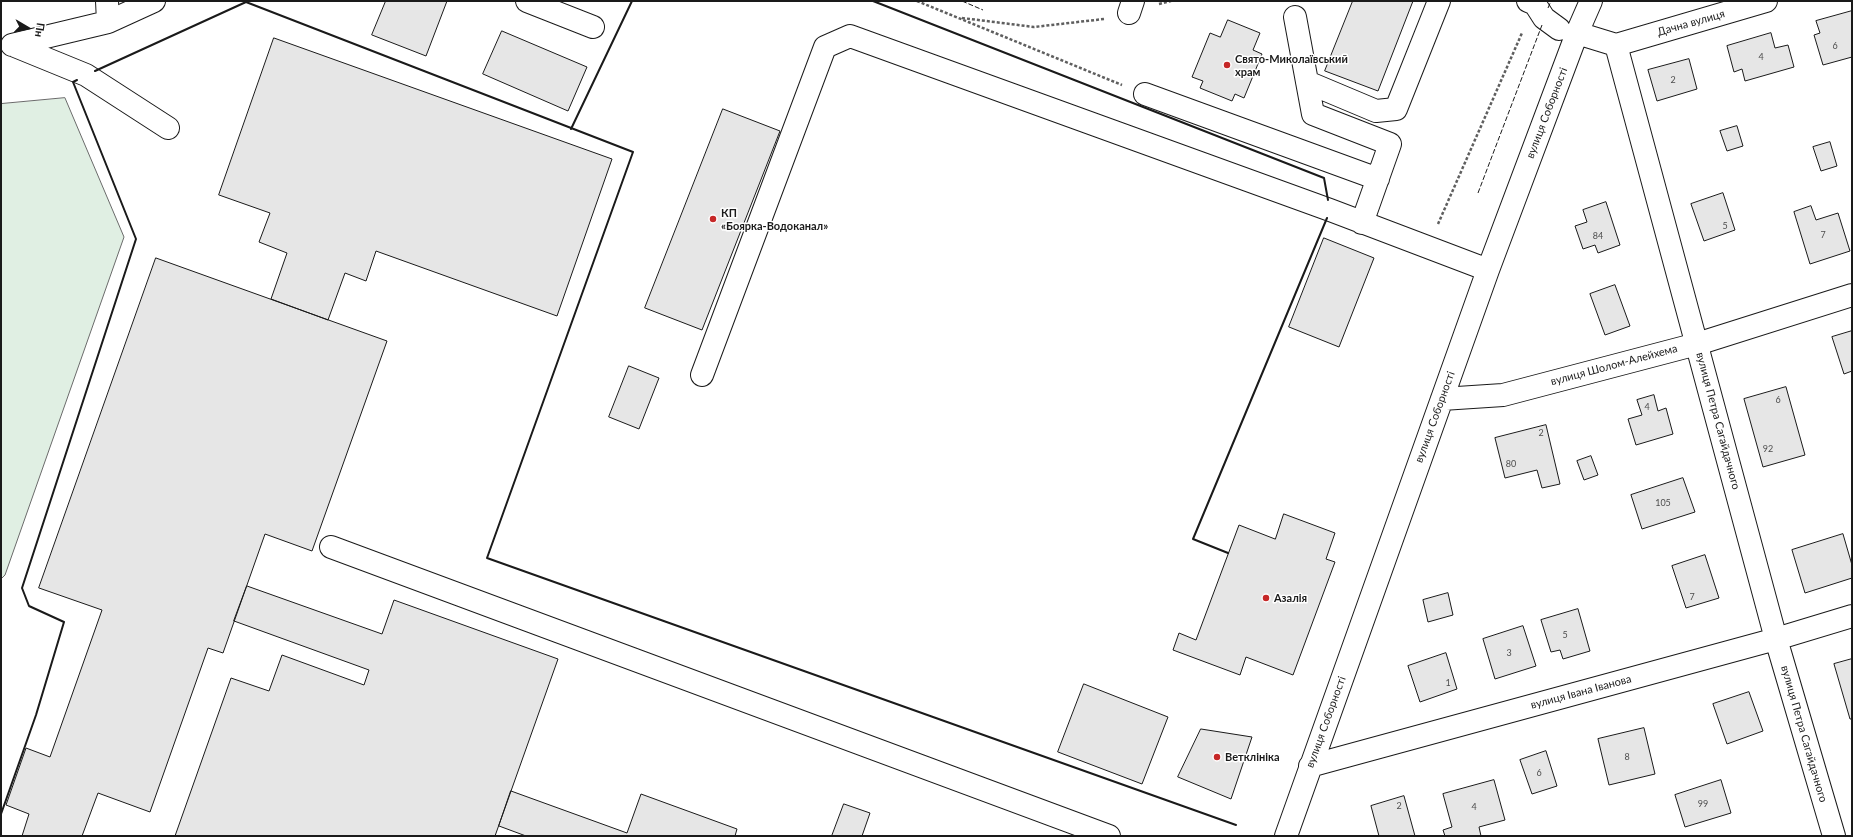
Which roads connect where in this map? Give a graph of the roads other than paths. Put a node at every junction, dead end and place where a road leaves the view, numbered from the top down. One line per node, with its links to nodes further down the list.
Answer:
1 (107, 1): 9 (street)
2 (154, 1): 9 (street)
3 (527, 1): 10 (street)
4 (1439, 1): 14 (street)
5 (1591, 1): 11 (street, вулиця Соборності)
6 (1766, 1): 13 (street, Дачна вулиця)
7 (1532, 2): 11 (street)
8 (1295, 17): 14 (street)
9 (108, 22): 12 (street)
10 (593, 27)
11 (1568, 31): 13 (street); 19 (street, вулиця Соборності)
12 (8, 45): 16 (street)
13 (1616, 45): 21 (street, вулиця Петра Сагайдачного)
14 (1307, 82): 17 (street)
15 (1145, 94): 17 (street)
16 (168, 128)
17 (1378, 179): 18 (street)
18 (1362, 223): 19 (street); 22 (street)
19 (1488, 270): 23 (street, вулиця Соборності)
20 (1852, 295): 21 (street, вулиця Шолом-Алейхема)
21 (1697, 344): 23 (street, вулиця Шолом-Алейхема); 26 (street, вулиця Петра Сагайдачного)
22 (702, 375)
23 (1442, 399): 27 (street, вулиця Соборності)
24 (331, 547): 28 (street)
25 (1852, 616): 26 (street, вулиця Івана Іванова)
26 (1776, 639): 27 (street, вулиця Івана Іванова); 30 (street, вулиця Петра Сагайдачного)
27 (1310, 766): 29 (street, вулиця Соборності)
28 (1109, 836)
29 (1286, 836)
30 (1834, 836)

